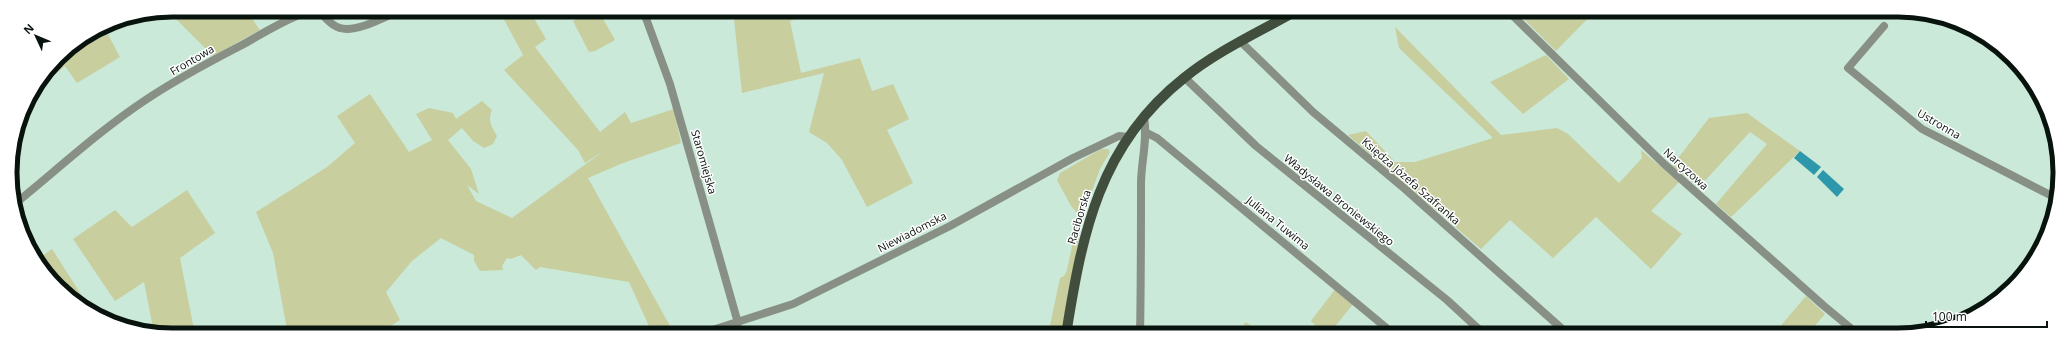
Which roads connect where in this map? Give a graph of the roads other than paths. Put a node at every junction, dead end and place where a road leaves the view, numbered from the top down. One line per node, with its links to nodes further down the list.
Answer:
1 (296, 17): 14 (street, Frontowa)
2 (324, 17): 3 (street, Frontowa)
3 (385, 17)
4 (646, 17): 15 (street, Staromiejska)
5 (1286, 17): 8 (main road, Raciborska)
6 (1514, 17): 22 (street, Narcyzowa)
7 (1884, 26): 13 (street, Ustronna)
8 (1241, 42): 9 (main road, Raciborska); 21 (street, Księdza Józefa Szafranka)
9 (1184, 77): 10 (main road, Raciborska); 20 (street, Władysława Broniewskiego)
10 (1144, 117): 11 (street); 12 (main road, Raciborska)
11 (1145, 132): 18 (street); 19 (street, Juliana Tuwima)
12 (1129, 137): 15 (street, Niewiadomska); 17 (main road, Raciborska)
13 (2051, 196)
14 (19, 200)
15 (738, 323): 16 (street, Niewiadomska)
16 (721, 328)
17 (1067, 328)
18 (1140, 328)
19 (1387, 328)
20 (1477, 328)
21 (1561, 328)
22 (1851, 328)

